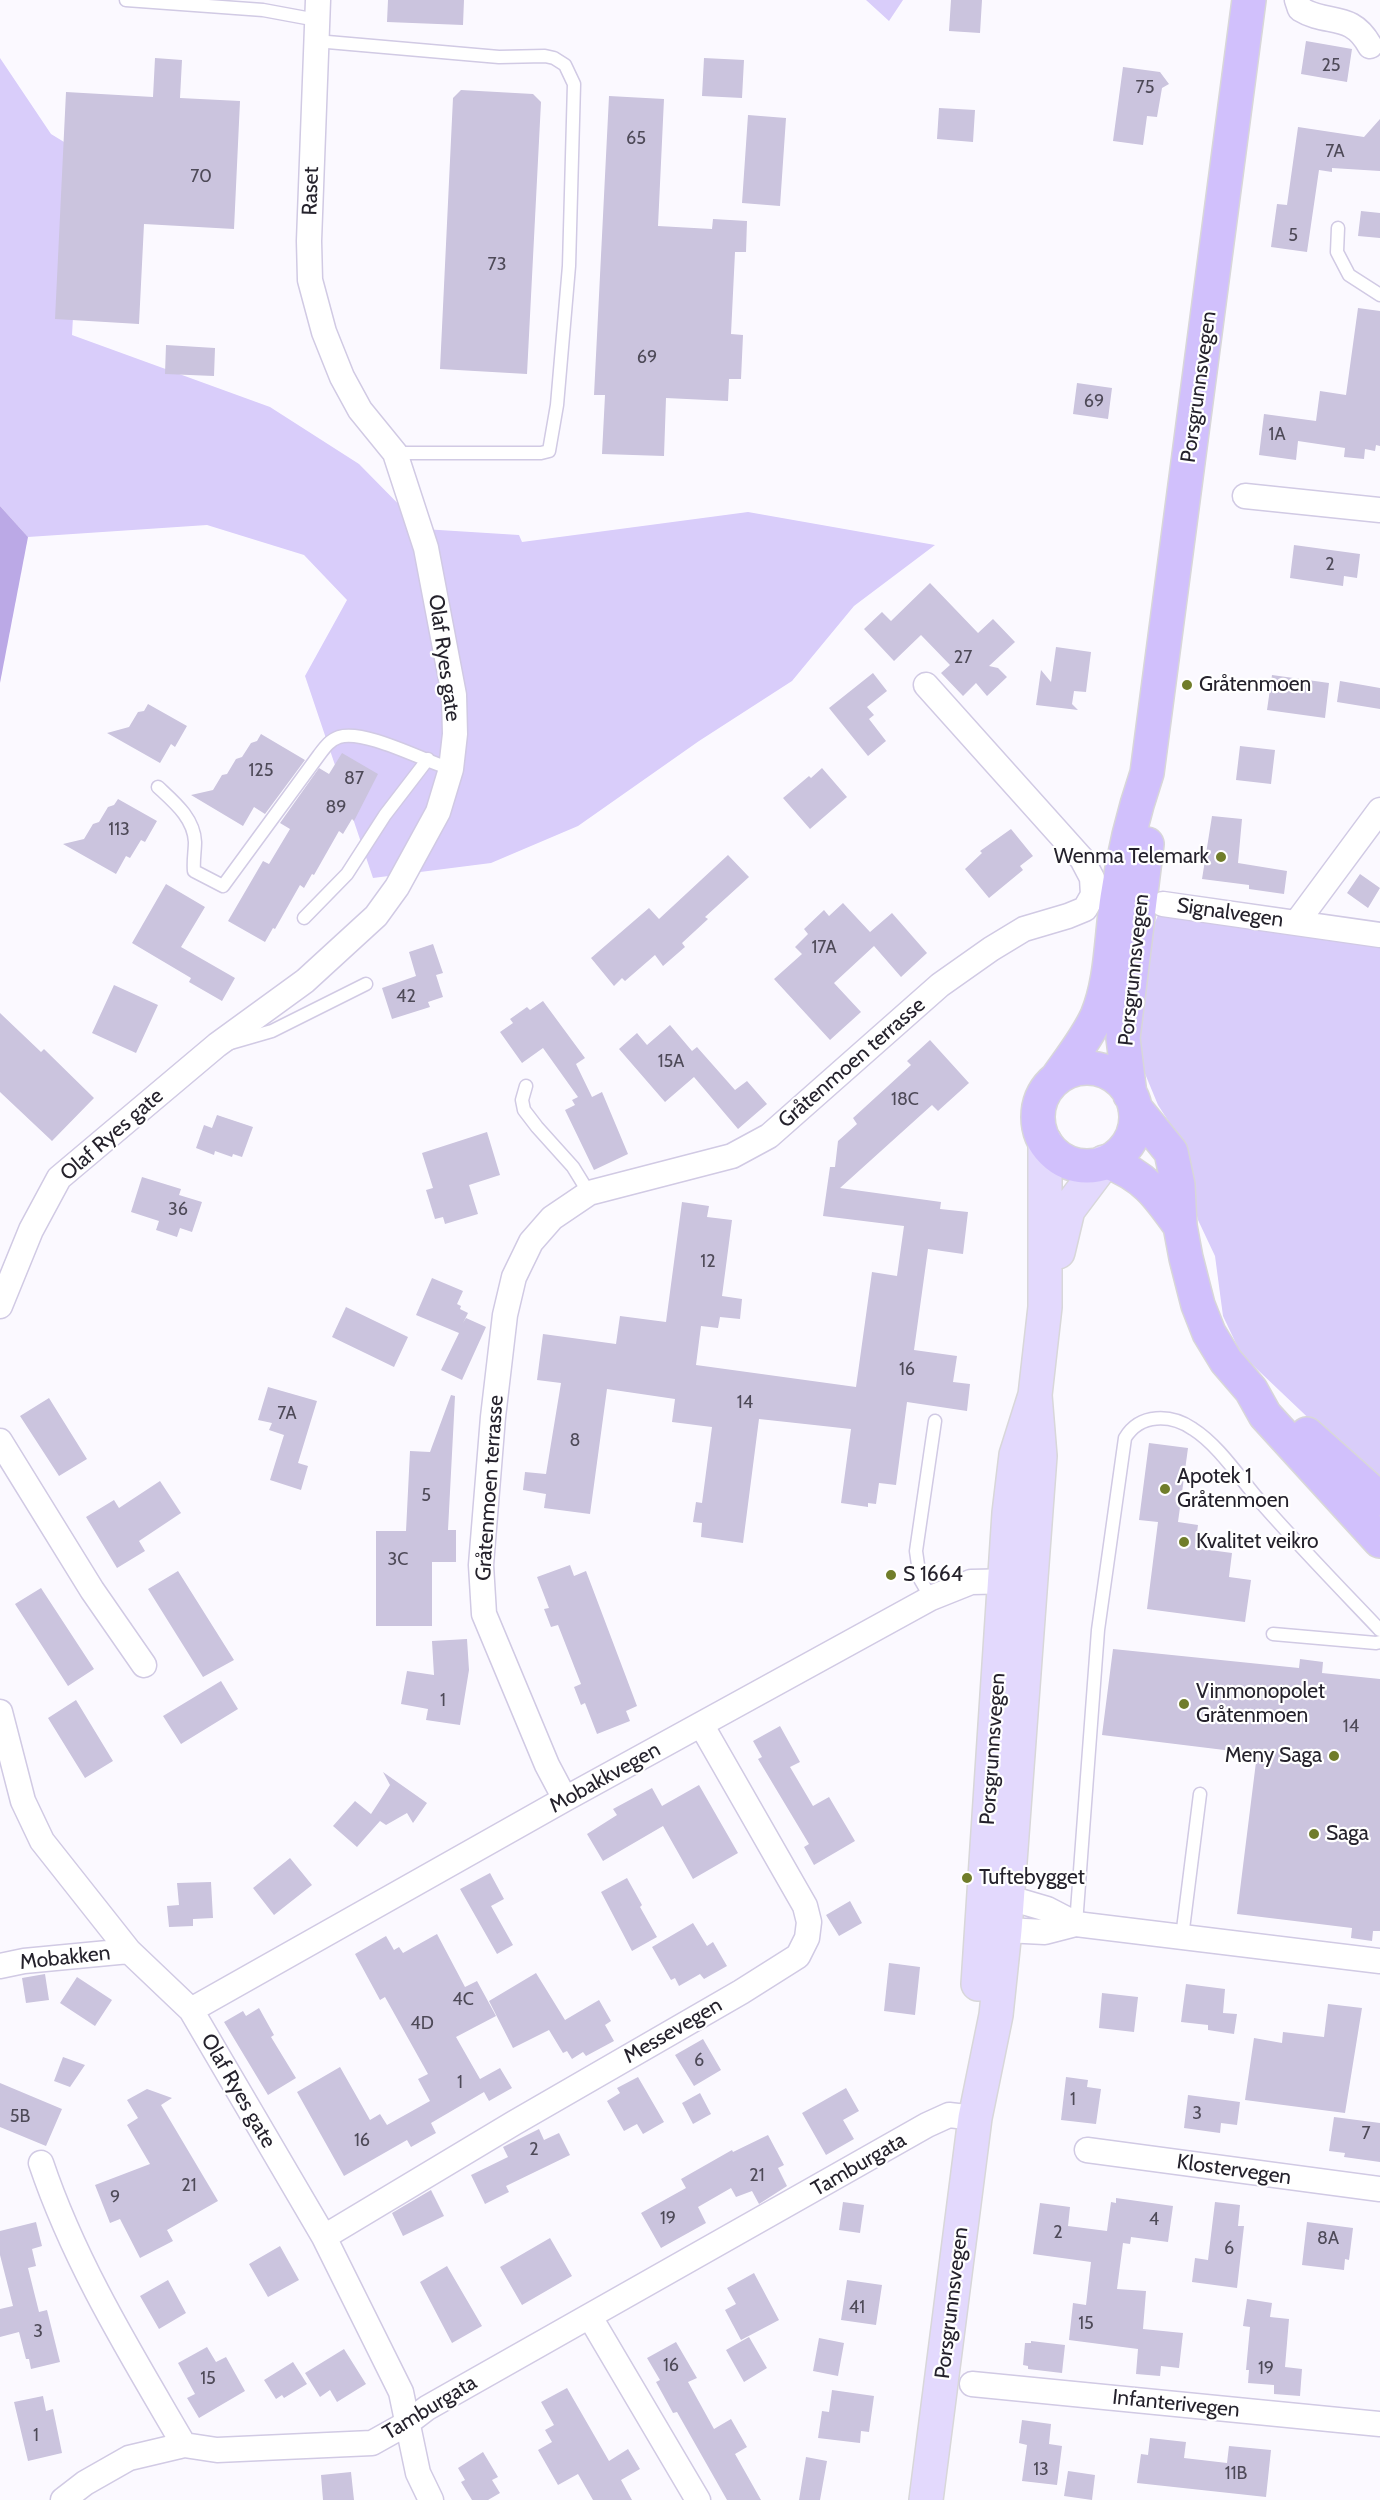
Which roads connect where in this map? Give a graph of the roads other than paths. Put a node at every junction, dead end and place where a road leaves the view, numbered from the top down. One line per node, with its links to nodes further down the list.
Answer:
1 (126, 0): 4 (lane)
2 (1250, 0): 15 (highway, Porsgrunnsvegen)
3 (1297, 0): 5 (street)
4 (317, 20): 8 (street, Raset); 9 (lane)
5 (1370, 46)
6 (1338, 228): 7 (lane)
7 (1380, 295)
8 (342, 376): 9 (street, Olaf Ryes gate)
9 (395, 453): 14 (street, Olaf Ryes gate)
10 (1245, 496): 11 (street)
11 (1380, 510)
12 (926, 686): 29 (street, Gråtenmoen terrasse)
13 (428, 759): 14 (lane); 16 (lane); 19 (lane)
14 (451, 769): 23 (street, Olaf Ryes gate)
15 (1147, 773): 24 (highway, Porsgrunnsvegen); 26 (highway, Porsgrunnsvegen)
16 (158, 787)
17 (1380, 810): 20 (street, Signalvegen)
18 (1163, 904): 20 (street, Signalvegen)
19 (304, 918)
20 (1297, 922): 21 (street, Signalvegen)
21 (1380, 935)
22 (366, 984): 23 (lane, Olaf Ryes gate)
23 (217, 1045): 31 (street, Olaf Ryes gate)
24 (1057, 1078): 26 (highway, Porsgrunnsvegen); 27 (highway, Porsgrunnsvegen)
25 (526, 1086): 29 (lane)
26 (1133, 1102): 28 (highway, Porsgrunnsvegen); 30 (highway)
27 (1045, 1142): 28 (highway); 32 (main road, Porsgrunnsvegen)
28 (1106, 1162): 30 (highway); 32 (main road, Porsgrunnsvegen)
29 (589, 1193): 47 (street, Gråtenmoen terrasse)
30 (1180, 1226): 33 (highway)
31 (0, 1306)
32 (1045, 1306): 38 (main road, Porsgrunnsvegen)
33 (1251, 1390): 36 (highway); 37 (highway)
34 (935, 1421): 39 (lane)
35 (0, 1441): 43 (street)
36 (1380, 1499)
37 (1380, 1540)
38 (1018, 1581): 39 (street, Mobakkvegen); 48 (main road, Porsgrunnsvegen)
39 (931, 1598): 45 (street, Mobakkvegen)
40 (1380, 1630): 49 (lane)
41 (1273, 1634): 42 (lane)
42 (1380, 1641)
43 (144, 1665)
44 (0, 1712): 51 (street, Olaf Ryes gate)
45 (702, 1726): 47 (street, Mobakkvegen); 59 (street, Messevegen)
46 (1200, 1794): 50 (lane)
47 (565, 1799): 54 (street, Mobakkvegen)
48 (998, 1914): 49 (street); 49 (street); 55 (main road, Porsgrunnsvegen)
49 (1076, 1924): 50 (street)
50 (1192, 1939): 52 (street)
51 (129, 1951): 53 (street, Mobakken); 54 (street, Olaf Ryes gate)
52 (1380, 1961)
53 (0, 1966)
54 (191, 2010): 59 (street, Olaf Ryes gate)
55 (976, 2112): 60 (street, Tamburgata); 68 (main road, Porsgrunnsvegen)
56 (1087, 2150): 58 (street, Klostervegen)
57 (41, 2163): 64 (street)
58 (1380, 2189)
59 (324, 2237): 62 (street, Olaf Ryes gate)
60 (590, 2317): 62 (street, Tamburgata); 67 (street)
61 (972, 2384): 63 (street, Infanterivegen)
62 (406, 2424): 64 (street, Tamburgata); 66 (street, Olaf Ryes gate)
63 (1380, 2424)
64 (184, 2445): 65 (street, Tamburgata)
65 (63, 2500)
66 (431, 2500)
67 (698, 2500)
68 (926, 2500)

